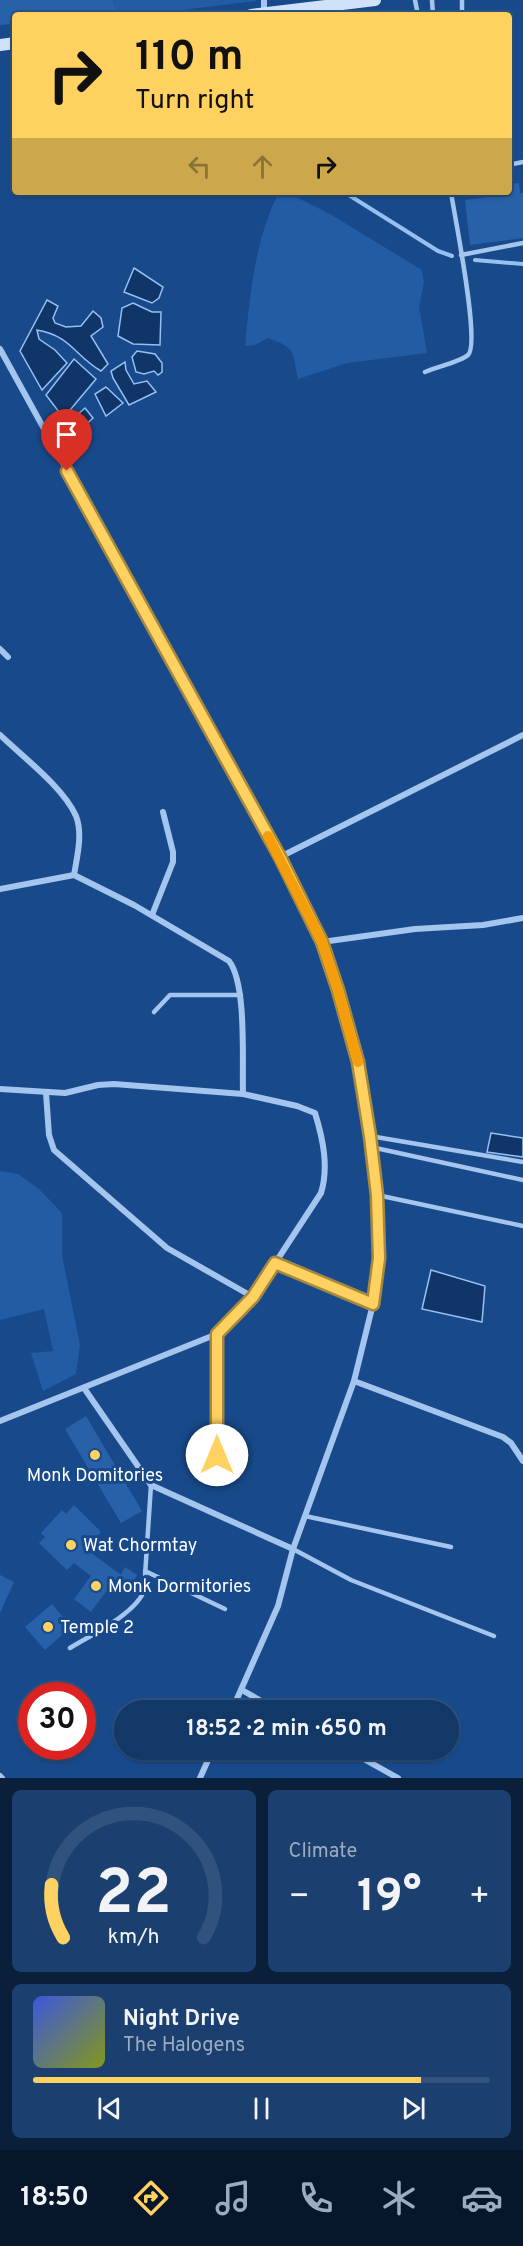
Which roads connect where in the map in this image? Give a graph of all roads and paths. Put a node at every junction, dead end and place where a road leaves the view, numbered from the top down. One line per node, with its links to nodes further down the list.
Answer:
1 (375, 0): 2 (main road)
2 (273, 12)
3 (451, 195): 5 (lane)
4 (523, 243): 5 (lane)
5 (461, 255): 7 (lane)
6 (0, 349): 13 (street)
7 (425, 372)
8 (0, 649): 9 (street)
9 (8, 657)
10 (0, 735): 14 (street)
11 (523, 735): 13 (street)
12 (163, 812): 17 (street)
13 (280, 857): 19 (street)
14 (74, 875): 16 (street); 17 (street)
15 (0, 880): 16 (street)
16 (3, 888)
17 (152, 915): 20 (street)
18 (523, 918): 19 (street)
19 (322, 942): 25 (street)
20 (240, 995): 21 (lane); 24 (street)
21 (154, 1012)
22 (0, 1089): 23 (street)
23 (46, 1093): 24 (street); 32 (street)
24 (243, 1094): 31 (street)
25 (370, 1136): 26 (street); 27 (lane)
26 (371, 1148): 28 (lane); 29 (street)
27 (523, 1162)
28 (523, 1180)
29 (377, 1195): 30 (lane); 33 (street)
30 (523, 1226)
31 (275, 1263): 32 (street); 33 (street)
32 (253, 1297): 34 (street)
33 (373, 1304): 35 (street)
34 (217, 1334): 36 (street); 38 (street)
35 (354, 1381): 39 (street); 41 (street)
36 (84, 1388): 37 (street); 40 (street)
37 (0, 1421)
38 (217, 1455)
39 (523, 1461)
40 (151, 1485): 43 (street); 44 (lane)
41 (305, 1516): 42 (lane); 43 (street)
42 (451, 1546)
43 (292, 1549): 46 (lane); 48 (street)
44 (145, 1571): 45 (lane); 47 (lane)
45 (225, 1609)
46 (494, 1636)
47 (70, 1648)
48 (242, 1690): 49 (street); 50 (street)
49 (237, 1700)
50 (260, 1700)
51 (208, 1760): 53 (street)
52 (366, 1760): 54 (street)
53 (200, 1778)
54 (398, 1778)

